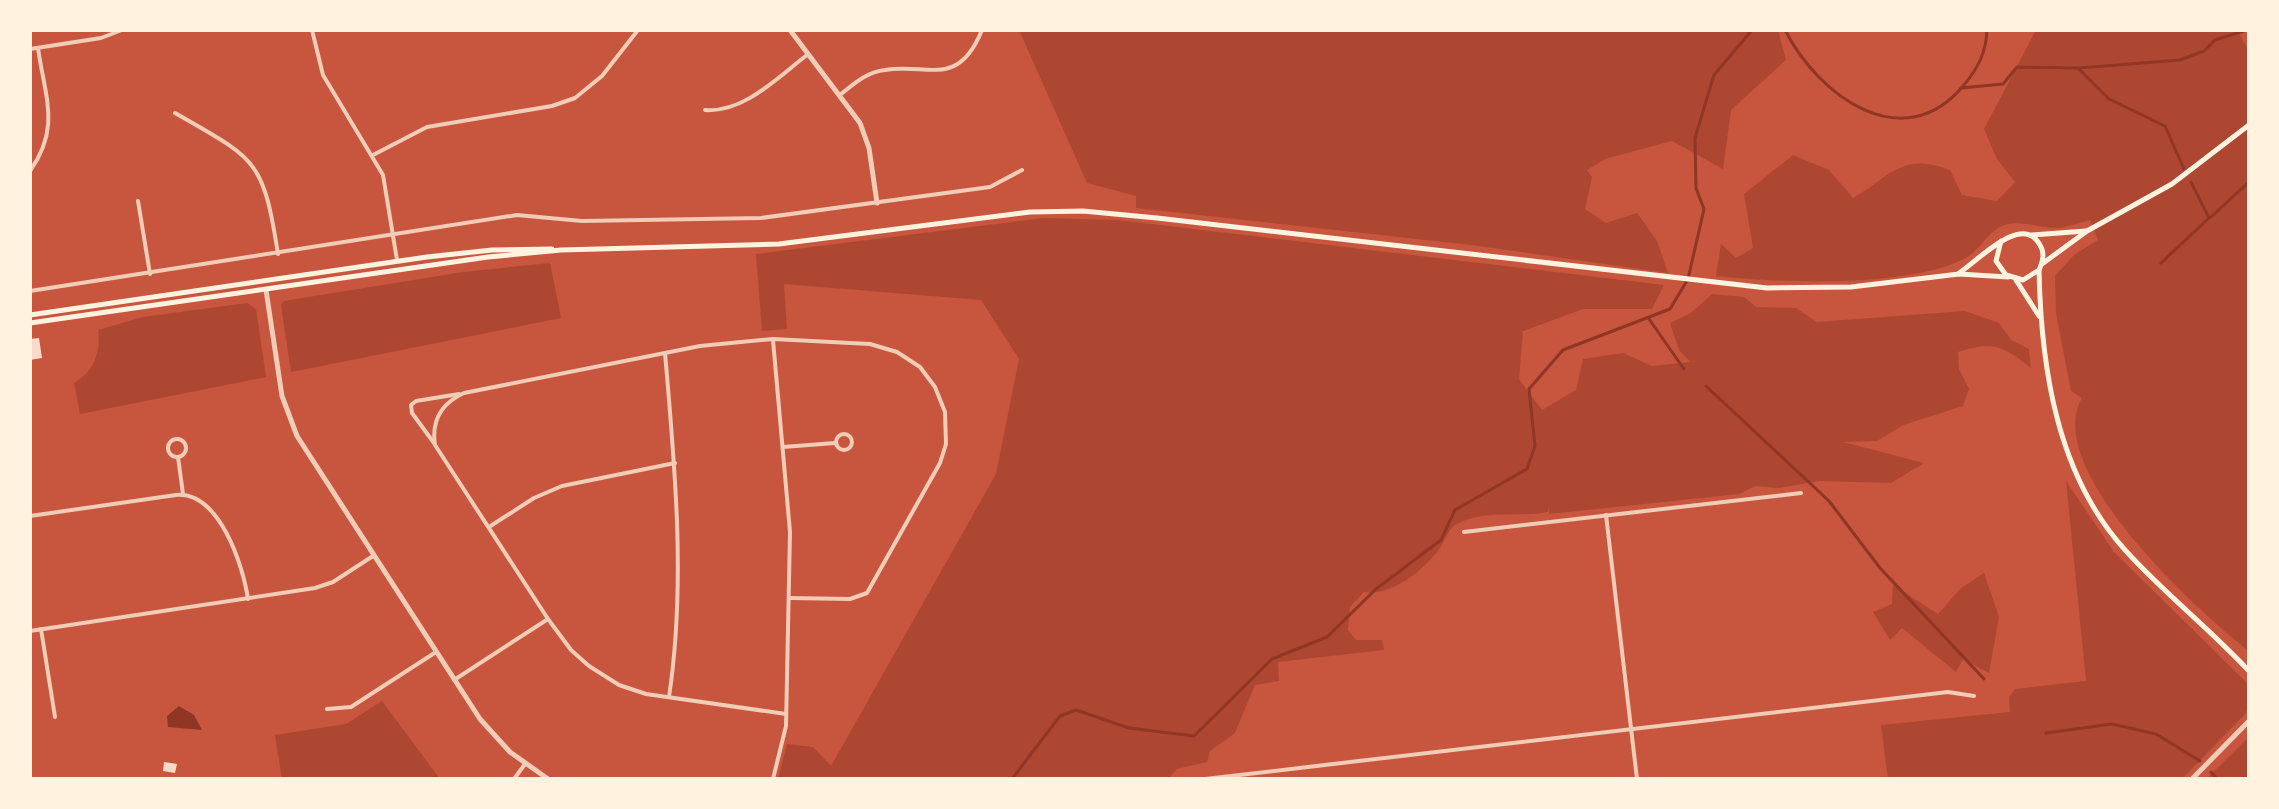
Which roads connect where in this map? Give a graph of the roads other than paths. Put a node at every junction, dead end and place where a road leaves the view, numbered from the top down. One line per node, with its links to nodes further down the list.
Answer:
1 (122, 30): 6 (street)
2 (312, 30): 13 (street)
3 (638, 30): 13 (street)
4 (790, 30): 8 (street)
5 (982, 30): 9 (street)
6 (38, 48): 7 (street); 15 (street)
7 (30, 49)
8 (809, 53): 9 (street); 10 (street)
9 (841, 94): 17 (street)
10 (705, 110)
11 (175, 113): 23 (street)
12 (2249, 125): 18 (main road)
13 (373, 155): 20 (street)
14 (1022, 170): 17 (street)
15 (30, 171)
16 (138, 201): 28 (street)
17 (877, 203): 20 (street)
18 (2087, 231): 19 (main road); 26 (main road)
19 (2024, 233): 21 (main road); 26 (main road)
20 (394, 236): 23 (street); 24 (street)
21 (2001, 241): 29 (main road); 30 (main road)
22 (561, 250): 24 (main road); 25 (main road); 29 (main road)
23 (278, 254): 28 (street)
24 (397, 260): 25 (main road); 27 (main road); 31 (main road)
25 (420, 266): 27 (main road)
26 (2041, 267): 32 (main road); 37 (main road)
27 (380, 273): 34 (main road)
28 (150, 274): 35 (street)
29 (1959, 274): 30 (main road)
30 (2008, 277): 32 (main road)
31 (278, 280): 33 (main road); 34 (main road)
32 (2016, 280): 37 (main road)
33 (252, 284): 34 (main road); 36 (main road)
34 (266, 290): 38 (main road); 53 (street)
35 (30, 291)
36 (30, 315)
37 (2040, 317): 60 (main road)
38 (30, 323)
39 (773, 339): 40 (street); 44 (street); 54 (street)
40 (665, 353): 41 (street); 46 (street)
41 (464, 393): 43 (street); 43 (street)
42 (835, 443): 42 (street); 44 (street)
43 (435, 445): 51 (street)
44 (783, 447): 54 (street)
45 (178, 457): 45 (street); 48 (street)
46 (675, 463): 51 (street); 63 (street)
47 (1801, 493): 49 (street)
48 (183, 494): 50 (street); 55 (street)
49 (1606, 515): 52 (street); 68 (street)
50 (30, 516)
51 (489, 527): 56 (street)
52 (1464, 532)
53 (373, 556): 55 (street); 59 (street)
54 (789, 598): 65 (street)
55 (248, 599): 57 (street)
56 (548, 619): 61 (street); 63 (street)
57 (41, 629): 58 (street); 66 (street)
58 (30, 631)
59 (436, 652): 61 (street); 64 (street)
60 (2249, 671)
61 (454, 680): 69 (street)
62 (1974, 696): 68 (street)
63 (669, 697): 65 (street)
64 (327, 709)
65 (786, 714): 72 (street)
66 (55, 717)
67 (2249, 721): 75 (street)
68 (1631, 729): 73 (street); 74 (street)
69 (525, 764): 70 (street); 71 (street)
70 (514, 779)
71 (548, 779)
72 (773, 779)
73 (1205, 779)
74 (1637, 779)
75 (2192, 779)

